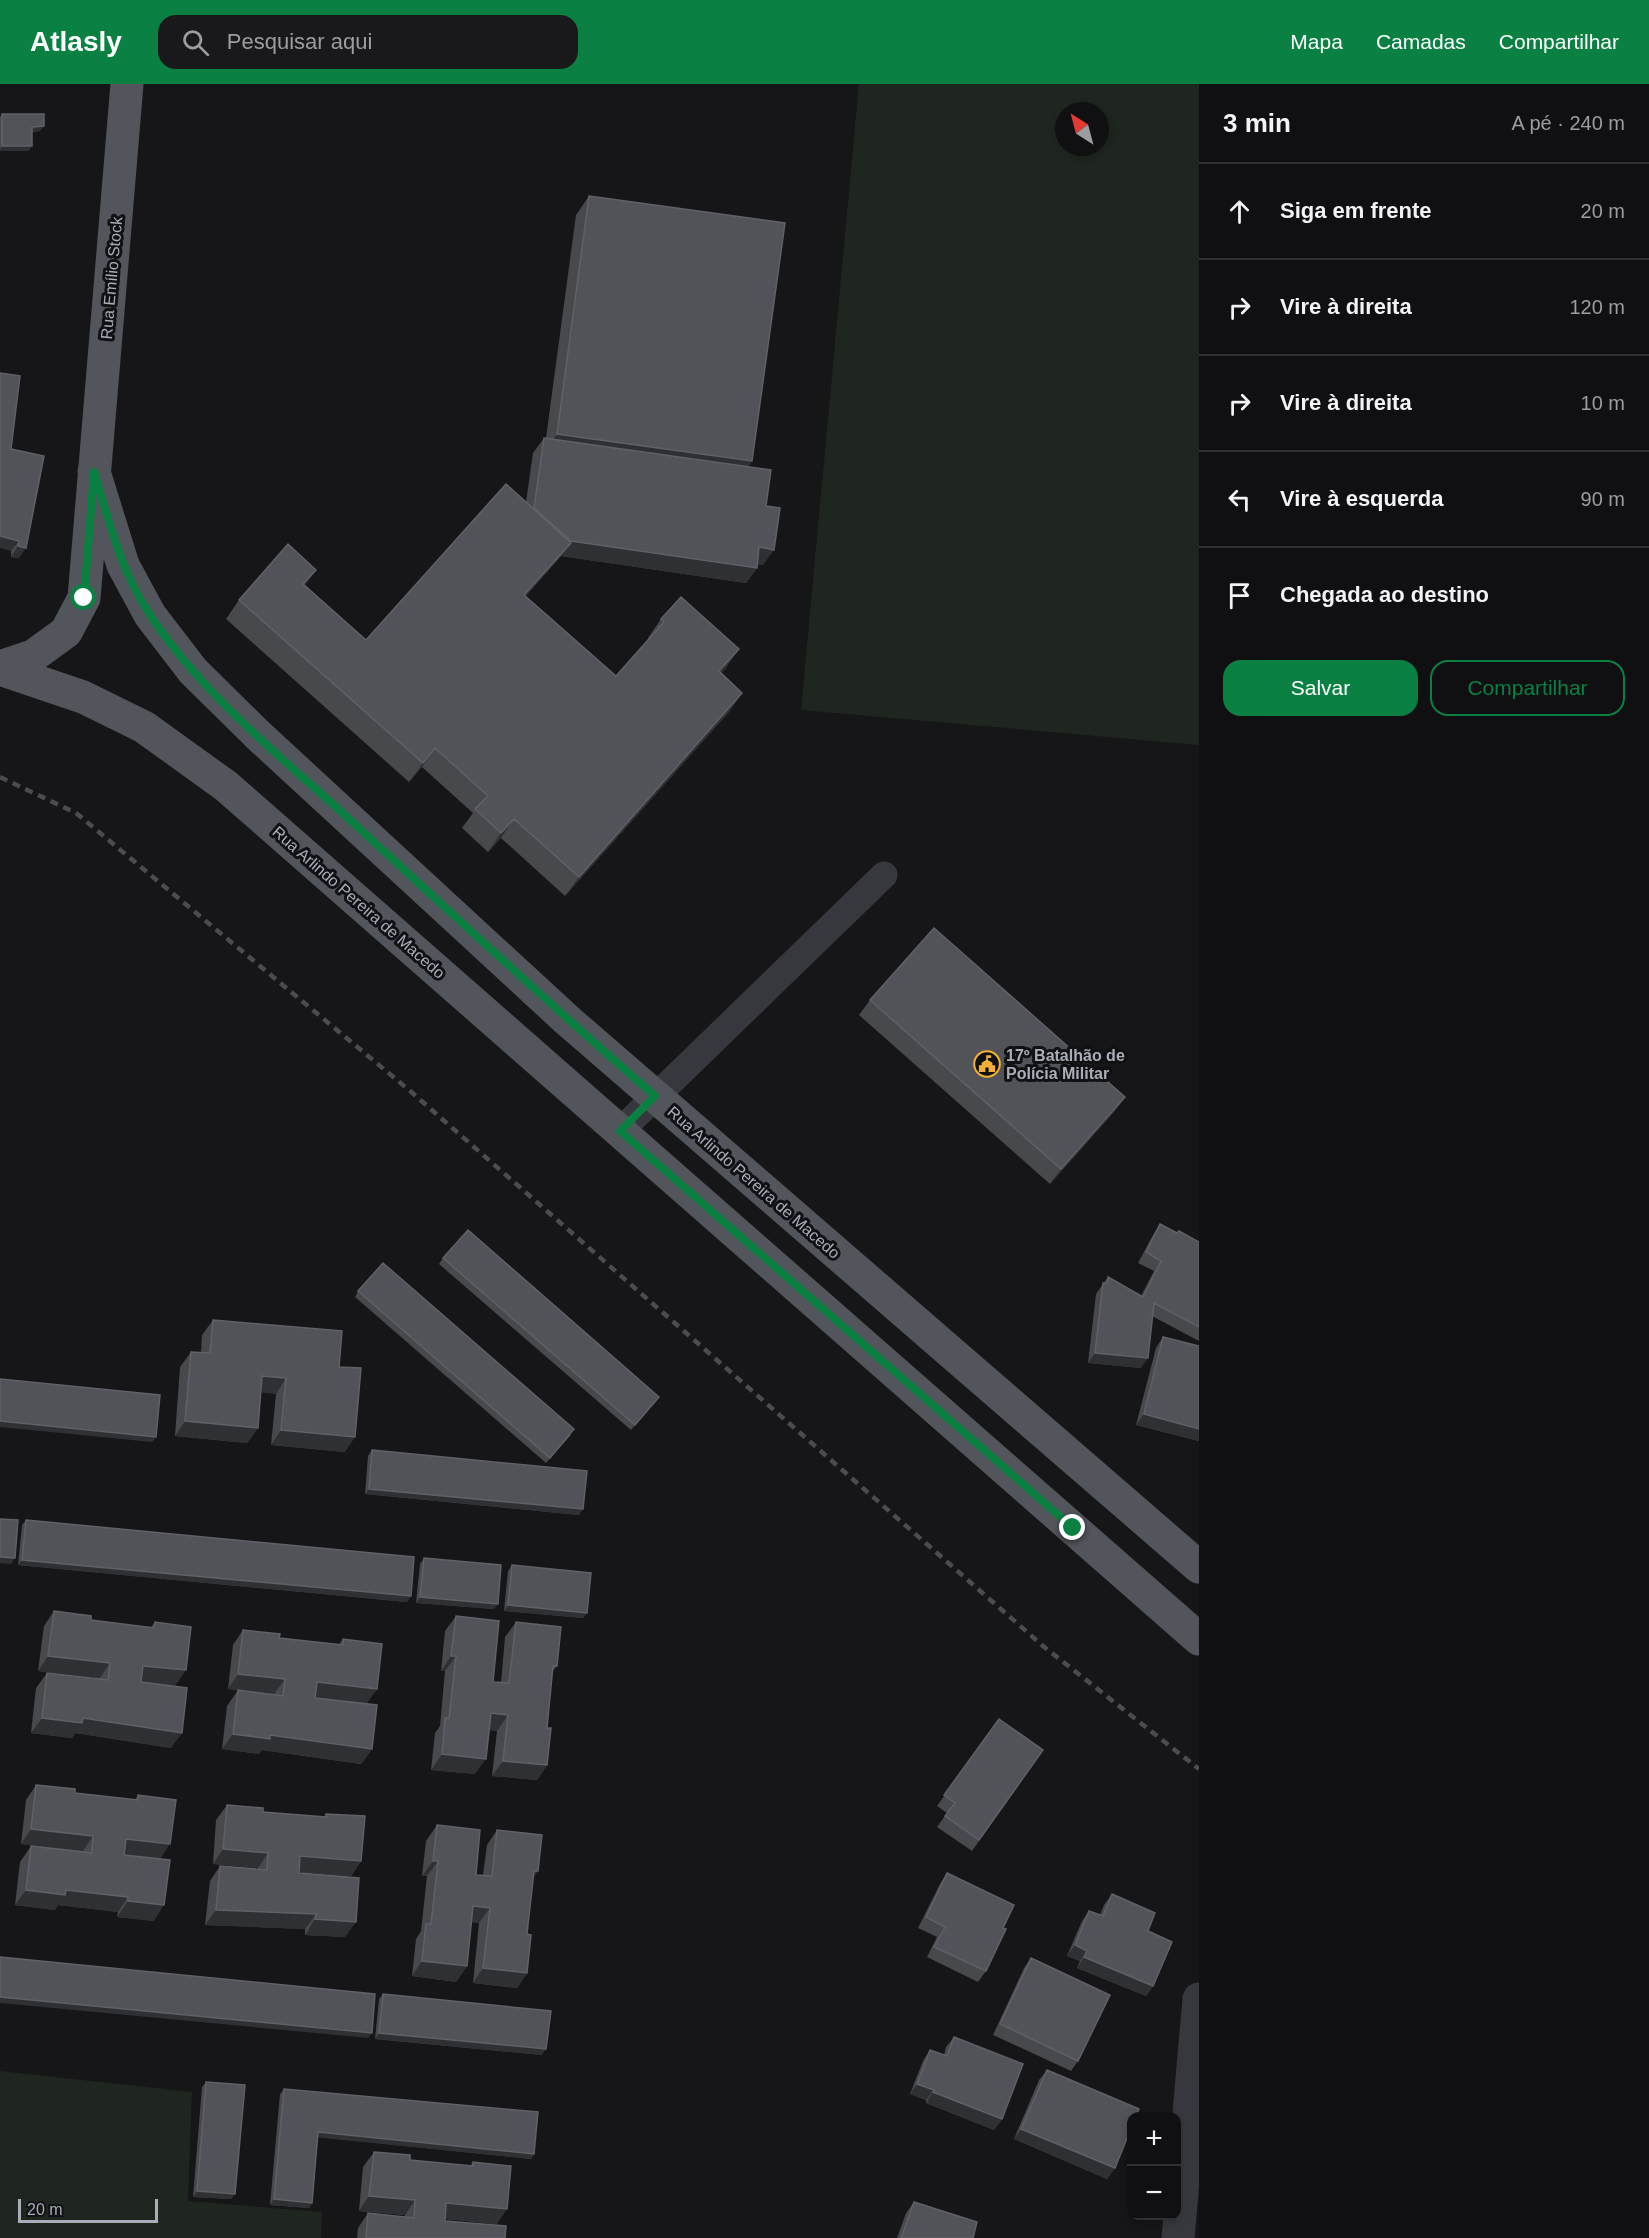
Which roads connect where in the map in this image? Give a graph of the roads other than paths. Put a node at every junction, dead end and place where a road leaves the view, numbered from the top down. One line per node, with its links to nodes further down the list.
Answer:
1 (127, 84): 2 (main road, Rua Emílio Stock)
2 (94, 472): 3 (main road, Rua Emílio Stock); 5 (main road, Rua Arlindo Pereira de Macedo)
3 (0, 668): 6 (main road, Rua Arlindo Pereira de Macedo)
4 (884, 875): 5 (lane)
5 (655, 1096): 6 (lane); 7 (main road, Rua Arlindo Pereira de Macedo)
6 (620, 1131): 8 (main road, Rua Arlindo Pereira de Macedo)
7 (1199, 1568)
8 (1199, 1639)
9 (1199, 1999): 10 (street)
10 (1178, 2238)

